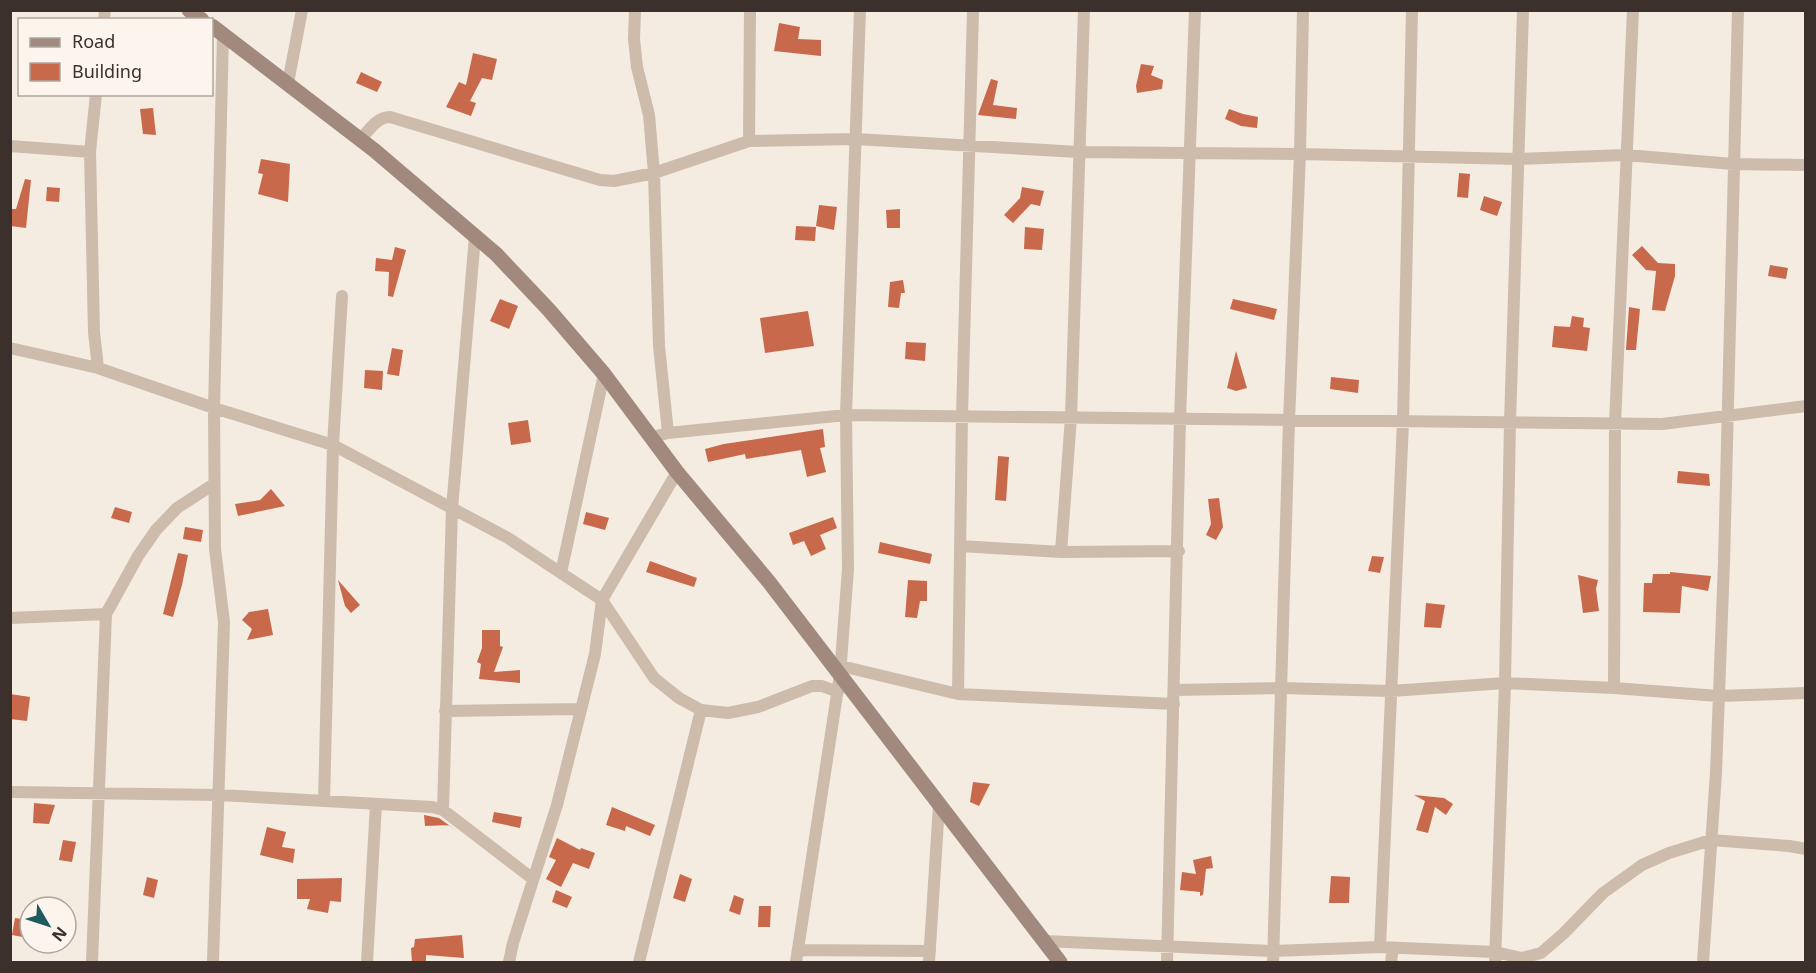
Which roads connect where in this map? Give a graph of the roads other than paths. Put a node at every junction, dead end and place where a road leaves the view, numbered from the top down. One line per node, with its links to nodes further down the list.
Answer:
1 (302, 10): 14 (street)
2 (635, 10): 30 (street)
3 (750, 10): 18 (street)
4 (860, 10): 17 (street)
5 (973, 10): 20 (street)
6 (1084, 10): 22 (street)
7 (1195, 10): 23 (street)
8 (1303, 10): 24 (street)
9 (1412, 10): 26 (street)
10 (1523, 10): 27 (street)
11 (1633, 10): 25 (street)
12 (1738, 10): 28 (street)
13 (217, 30): 14 (main road); 37 (street)
14 (288, 83): 16 (main road)
15 (96, 96): 21 (street)
16 (362, 139): 30 (street); 31 (main road)
17 (856, 139): 18 (street); 20 (street); 38 (street)
18 (749, 141): 30 (street)
19 (10, 146): 21 (street)
20 (970, 146): 22 (street); 40 (street)
21 (90, 152): 34 (street)
22 (1078, 152): 23 (street); 41 (street)
23 (1190, 153): 24 (street); 42 (street)
24 (1300, 154): 26 (street); 43 (street)
25 (1626, 155): 27 (street); 28 (street); 46 (street)
26 (1409, 157): 27 (street); 44 (street)
27 (1518, 159): 45 (street)
28 (1733, 164): 29 (street); 39 (street)
29 (1806, 165)
30 (654, 173): 47 (street)
31 (475, 236): 35 (main road); 51 (street)
32 (342, 296): 48 (street)
33 (10, 348): 34 (street)
34 (98, 368): 37 (street)
35 (604, 374): 47 (main road); 55 (street)
36 (1806, 406): 39 (street)
37 (214, 408): 48 (street); 50 (street)
38 (846, 415): 40 (street); 47 (street); 59 (street)
39 (1729, 415): 46 (street); 68 (street)
40 (962, 416): 41 (street); 52 (street)
41 (1071, 417): 42 (street); 54 (street)
42 (1180, 419): 43 (street); 53 (street)
43 (1289, 421): 44 (street); 61 (street)
44 (1403, 422): 45 (street); 64 (street)
45 (1510, 423): 46 (street); 60 (street)
46 (1615, 424): 62 (street)
47 (660, 435): 49 (main road)
48 (333, 445): 51 (street); 76 (street)
49 (677, 472): 56 (street); 59 (main road)
50 (214, 484): 57 (street); 75 (street)
51 (452, 509): 55 (street); 72 (street)
52 (960, 546): 54 (street); 67 (street)
53 (1179, 551): 54 (street); 63 (street)
54 (1061, 552)
55 (561, 573): 56 (street)
56 (602, 600): 70 (street); 71 (street)
57 (106, 614): 58 (street); 74 (street)
58 (10, 618)
59 (841, 671): 65 (street); 67 (street); 78 (main road)
60 (1505, 683): 62 (street); 64 (street); 89 (street)
61 (1281, 688): 63 (street); 64 (street); 88 (street)
62 (1614, 688): 68 (street)
63 (1174, 690): 69 (street)
64 (1391, 691): 85 (street)
65 (837, 692): 71 (street); 86 (street)
66 (1806, 693): 68 (street)
67 (958, 694): 69 (street)
68 (1718, 696): 80 (street)
69 (1174, 704): 84 (street)
70 (582, 709): 72 (street); 82 (street)
71 (701, 710): 94 (street)
72 (445, 711): 79 (street)
73 (10, 792): 74 (street)
74 (98, 794): 75 (street); 90 (street)
75 (219, 795): 76 (street); 91 (street)
76 (324, 801): 77 (street)
77 (376, 804): 79 (street); 92 (street)
78 (939, 805): 83 (main road); 87 (street)
79 (443, 810): 82 (street)
80 (1711, 840): 81 (street); 89 (street); 98 (street)
81 (1806, 849)
82 (533, 879): 93 (street)
83 (1044, 941): 84 (street); 95 (main road)
84 (1167, 945): 88 (street); 96 (street)
85 (1386, 947): 88 (street); 89 (street); 97 (street)
86 (797, 956): 87 (street)
87 (930, 957)
88 (1273, 957)
89 (1495, 957)
90 (92, 963)
91 (213, 963)
92 (367, 963)
93 (508, 963)
94 (639, 963)
95 (1060, 963)
96 (1167, 963)
97 (1392, 963)
98 (1703, 963)

